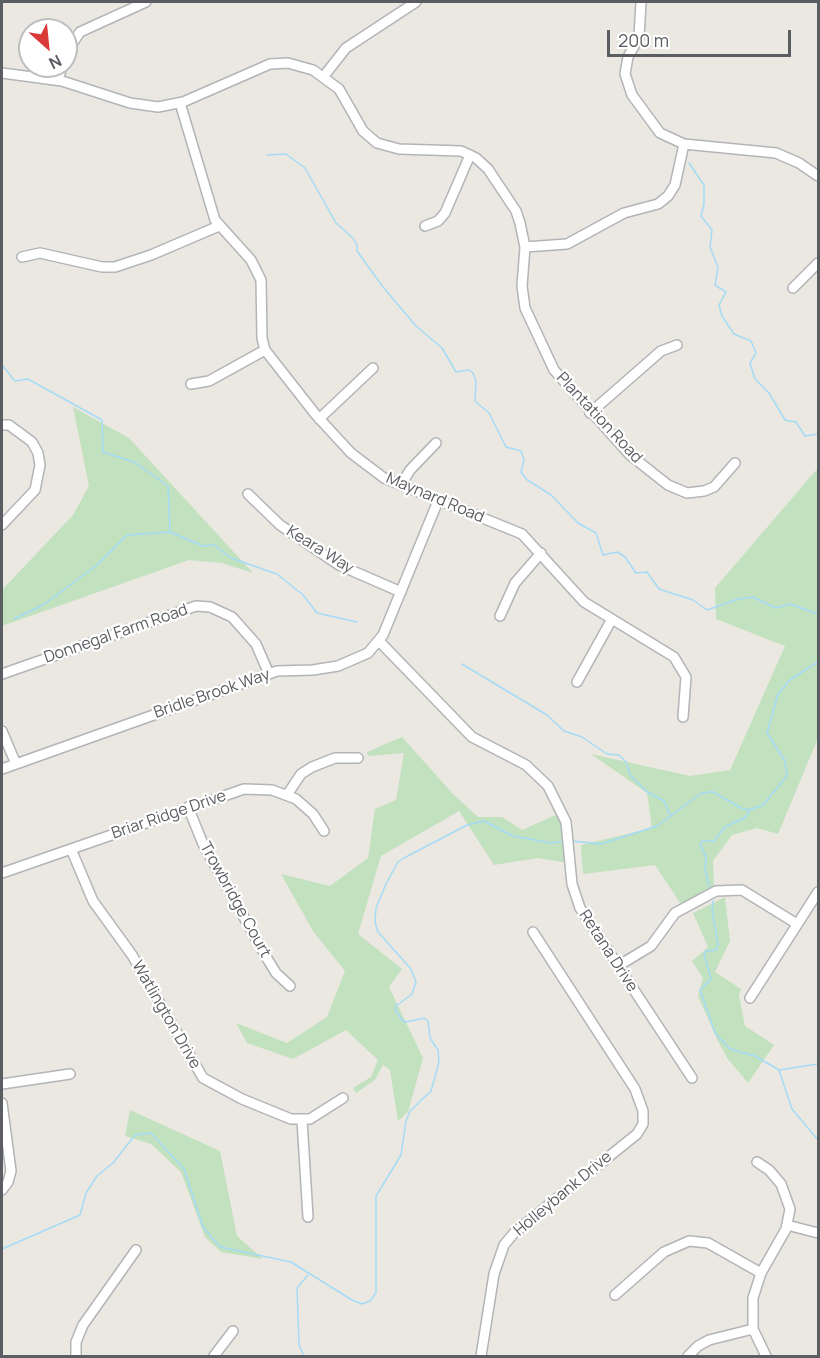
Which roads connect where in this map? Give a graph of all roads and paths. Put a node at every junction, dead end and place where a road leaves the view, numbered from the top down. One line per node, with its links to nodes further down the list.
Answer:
1 (146, 2): 4 (street)
2 (416, 2): 6 (street)
3 (641, 2): 9 (street)
4 (78, 35)
5 (2, 73): 7 (street)
6 (324, 76): 8 (street); 10 (street)
7 (58, 80): 8 (street)
8 (180, 103): 12 (street)
9 (684, 144): 11 (street); 14 (street)
10 (470, 154): 13 (street); 14 (street, Plantation Road)
11 (819, 176)
12 (219, 225): 15 (street); 19 (street)
13 (425, 226)
14 (525, 247): 22 (street, Plantation Road)
15 (22, 257)
16 (819, 263): 17 (street)
17 (793, 288)
18 (677, 345): 22 (street)
19 (265, 350): 21 (street); 23 (street, Maynard Road)
20 (373, 368): 23 (street)
21 (191, 384)
22 (590, 413): 26 (street, Plantation Road)
23 (319, 419): 27 (street, Maynard Road)
24 (2, 425): 30 (street)
25 (436, 443): 27 (street)
26 (735, 463)
27 (401, 485): 29 (street, Maynard Road)
28 (248, 494): 32 (street, Keara Way)
29 (438, 501): 31 (street, Maynard Road); 32 (street)
30 (2, 525)
31 (541, 553): 33 (street); 34 (street, Maynard Road)
32 (401, 592): 35 (street)
33 (500, 616)
34 (612, 619): 38 (street); 39 (street, Maynard Road)
35 (380, 642): 37 (street, Bridle Brook Way); 52 (street, Retana Drive)
36 (2, 674): 37 (street, Donnegal Farm Road)
37 (270, 674): 42 (street, Bridle Brook Way)
38 (577, 682)
39 (683, 717)
40 (2, 731): 42 (street)
41 (358, 759): 44 (street)
42 (15, 764): 43 (street, Bridle Brook Way)
43 (2, 768)
44 (287, 795): 45 (street, Briar Ridge Drive); 46 (street, Briar Ridge Drive)
45 (188, 807): 47 (street, Briar Ridge Drive); 53 (street, Trowbridge Court)
46 (324, 831)
47 (71, 849): 48 (street, Briar Ridge Drive); 60 (street, Watlington Drive)
48 (2, 873)
49 (819, 892): 50 (street)
50 (797, 924): 52 (street); 54 (street)
51 (533, 932): 73 (street, Holleybank Drive)
52 (618, 966): 56 (street, Retana Drive)
53 (290, 986)
54 (750, 998)
55 (70, 1074): 57 (street)
56 (692, 1078)
57 (2, 1084)
58 (343, 1098): 60 (street)
59 (2, 1102): 62 (street)
60 (302, 1120): 63 (street)
61 (757, 1162): 64 (street)
62 (2, 1190)
63 (308, 1217)
64 (788, 1225): 65 (street); 67 (street)
65 (819, 1233)
66 (136, 1250): 71 (street)
67 (761, 1273): 68 (street); 69 (street)
68 (615, 1295)
69 (753, 1329): 74 (street); 75 (street)
70 (233, 1331): 72 (street)
71 (76, 1356)
72 (214, 1356)
73 (481, 1356)
74 (688, 1356)
75 (765, 1356)

